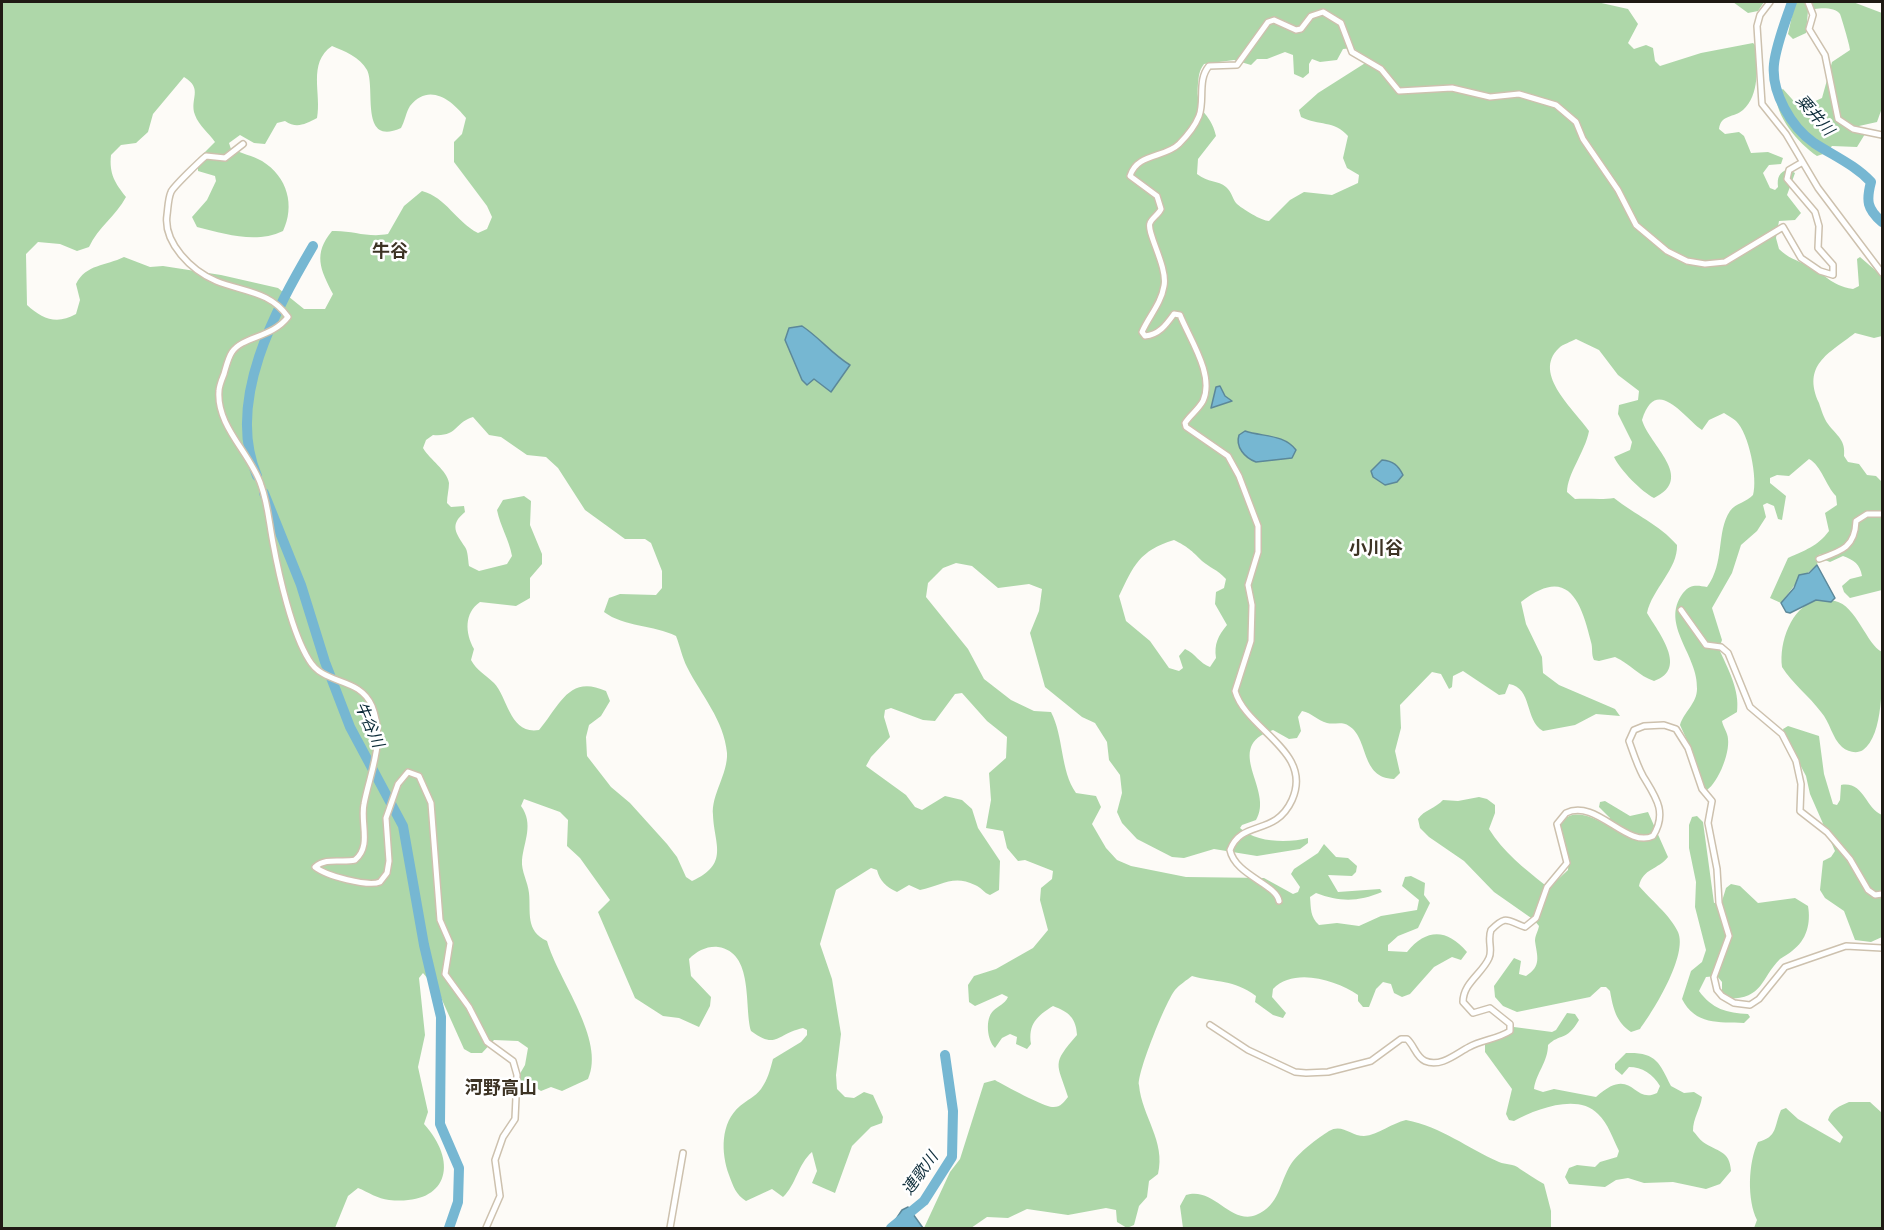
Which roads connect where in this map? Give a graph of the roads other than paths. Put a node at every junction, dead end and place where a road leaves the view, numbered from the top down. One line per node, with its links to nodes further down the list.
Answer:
1 (1770, 2): 5 (street)
2 (1808, 2): 3 (street)
3 (1882, 135)
4 (243, 144): 16 (street)
5 (1801, 163): 6 (street); 11 (street)
6 (1882, 273)
7 (1882, 514): 8 (street)
8 (1819, 559)
9 (1681, 610): 10 (street)
10 (1882, 894)
11 (1279, 901)
12 (1882, 948): 13 (street)
13 (1210, 1025)
14 (684, 1153): 15 (street)
15 (671, 1220): 17 (street); 18 (street)
16 (486, 1228)
17 (664, 1228)
18 (670, 1228)

